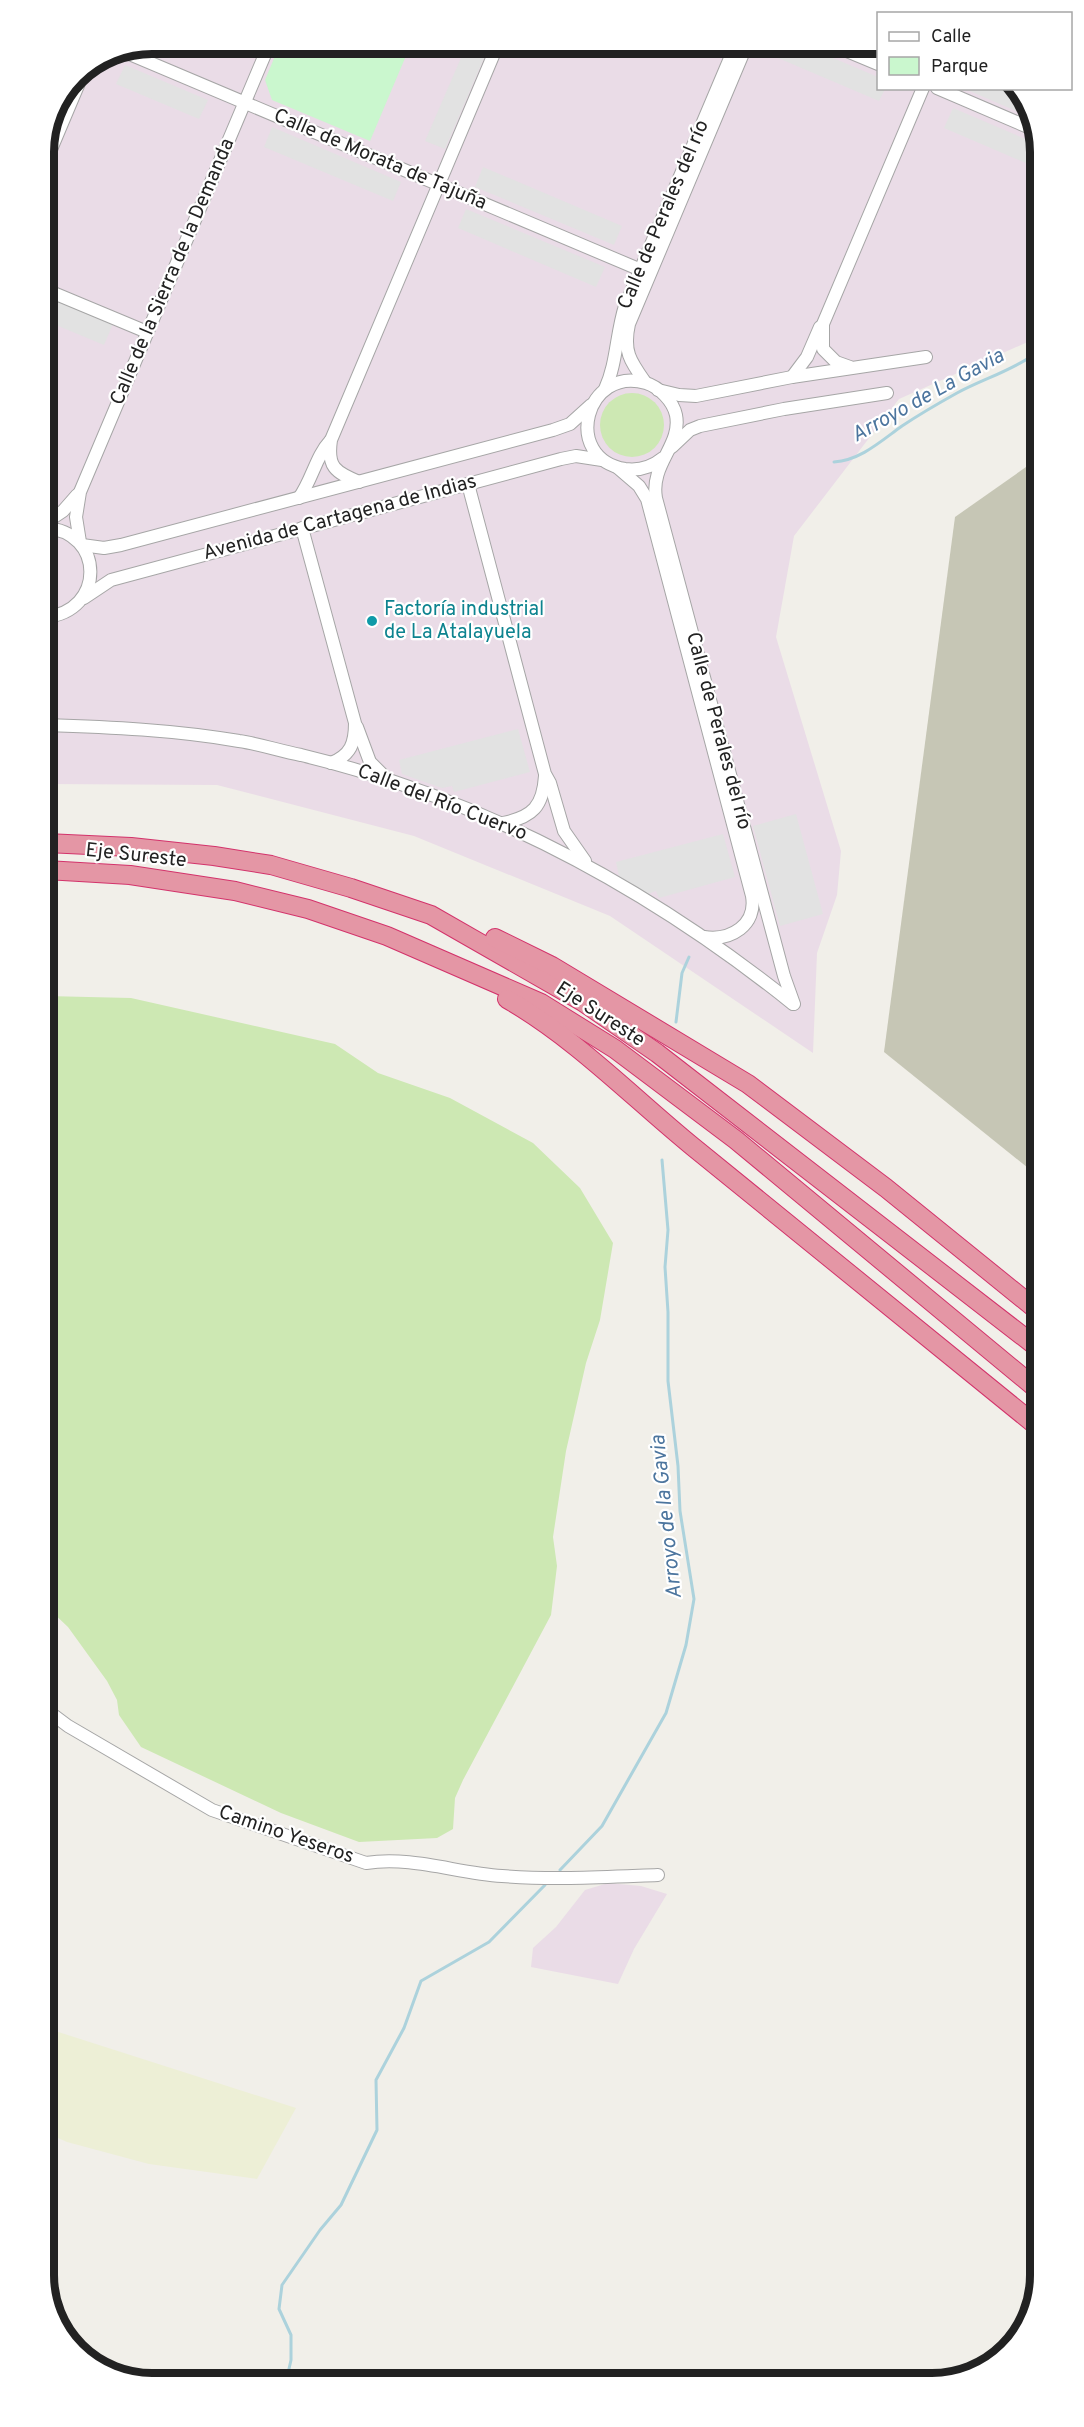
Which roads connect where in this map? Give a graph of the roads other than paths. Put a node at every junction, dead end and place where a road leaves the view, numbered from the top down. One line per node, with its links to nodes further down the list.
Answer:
1 (265, 54): 11 (street, Calle de la Sierra de la Demanda)
2 (494, 54): 14 (street)
3 (732, 54): 15 (street, Calle de Perales del río)
4 (743, 54): 22 (street, Calle de Perales del río)
5 (854, 54): 7 (street)
6 (134, 56): 11 (street, Calle de Morata de Tajuña)
7 (877, 63)
8 (76, 89): 13 (street)
9 (922, 90): 17 (street)
10 (942, 90): 12 (street)
11 (244, 103): 14 (street, Calle de Morata de Tajuña); 18 (street, Calle de la Sierra de la Demanda)
12 (1026, 126)
13 (55, 141)
14 (439, 184): 15 (street, Calle de Morata de Tajuña); 27 (street)
15 (641, 270): 23 (street, Calle de Perales del río)
16 (54, 293): 18 (street)
17 (823, 324): 20 (street); 21 (street)
18 (147, 332): 33 (street, Calle de la Sierra de la Demanda)
19 (926, 357): 20 (street)
20 (850, 367): 21 (street)
21 (792, 377): 24 (street)
22 (645, 382): 23 (street); 24 (street)
23 (605, 389): 26 (street)
24 (658, 390): 28 (street)
25 (887, 393): 28 (street)
26 (592, 404): 29 (street); 31 (street, Avenida de Cartagena de Indias)
27 (331, 440): 31 (street); 34 (street)
28 (666, 454): 30 (street); 55 (street, Calle de Perales del río)
29 (602, 460): 30 (street); 32 (street, Avenida de Cartagena de Indias)
30 (617, 468): 53 (street, Calle de Perales del río)
31 (359, 482): 34 (street, Avenida de Cartagena de Indias)
32 (468, 484): 36 (street, Avenida de Cartagena de Indias); 46 (street)
33 (80, 492): 35 (street, Calle de la Sierra de la Demanda); 38 (street, Calle de la Sierra de la Demanda)
34 (299, 498): 38 (street, Avenida de Cartagena de Indias)
35 (54, 516)
36 (303, 528): 39 (street, Avenida de Cartagena de Indias); 43 (street)
37 (54, 530): 38 (street, Avenida de Cartagena de Indias)
38 (81, 544): 39 (street, Calle de la Sierra de la Demanda)
39 (84, 598): 41 (street, Avenida de Cartagena de Indias)
40 (54, 616): 41 (street)
41 (58, 616): 42 (street)
42 (54, 618)
43 (355, 723): 45 (street); 47 (street)
44 (54, 725): 45 (street, Calle del Río Cuervo)
45 (331, 763): 47 (street, Calle del Río Cuervo)
46 (545, 774): 48 (street); 50 (street)
47 (388, 779): 48 (street, Calle del Río Cuervo)
48 (503, 823): 50 (street, Calle del Río Cuervo)
49 (54, 843): 52 (highway, Eje Sureste)
50 (589, 866): 53 (street, Calle del Río Cuervo)
51 (54, 870): 54 (highway, Eje Sureste)
52 (431, 915): 56 (highway); 57 (highway, Eje Sureste)
53 (704, 937): 55 (street, Calle del Río Cuervo)
54 (424, 951): 58 (highway, Eje Sureste); 59 (highway)
55 (794, 1005)
56 (1030, 1305)
57 (1030, 1342)
58 (1030, 1383)
59 (1030, 1421)
60 (54, 1715): 61 (street, Camino Yeseros)
61 (658, 1875)

